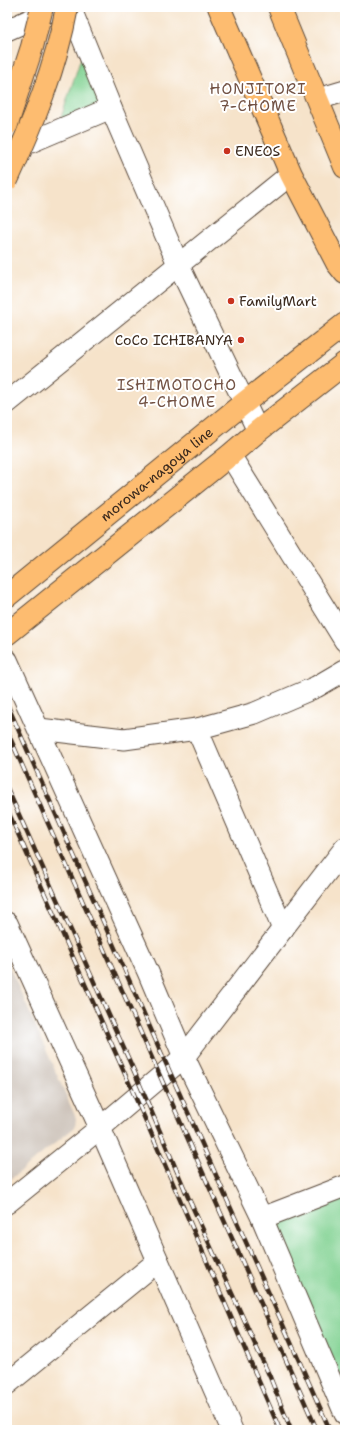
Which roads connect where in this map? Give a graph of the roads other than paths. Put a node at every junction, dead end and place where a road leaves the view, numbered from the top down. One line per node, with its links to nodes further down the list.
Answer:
1 (42, 7): 10 (main road, bridge)
2 (59, 7): 6 (street)
3 (68, 7): 9 (street); 14 (main road, bridge)
4 (219, 7): 13 (main road)
5 (279, 7): 8 (main road)
6 (7, 30)
7 (345, 92): 8 (street)
8 (318, 99): 12 (main road)
9 (111, 108): 11 (street); 15 (street)
10 (7, 124)
11 (7, 152)
12 (345, 167)
13 (291, 174): 15 (street); 16 (main road)
14 (7, 180)
15 (178, 264): 19 (street); 20 (street)
16 (345, 273)
17 (345, 324): 20 (main road, morowa-nagoya line)
18 (345, 363): 21 (main road)
19 (7, 403)
20 (244, 403): 21 (street); 23 (main road, morowa-nagoya line)
21 (258, 431): 22 (main road)
22 (230, 455): 24 (main road); 25 (street)
23 (7, 596)
24 (7, 634)
25 (345, 641)
26 (7, 660): 28 (street)
27 (345, 670): 29 (street)
28 (39, 729): 29 (street); 33 (street)
29 (197, 729): 32 (street)
30 (345, 848): 32 (street)
31 (7, 923): 34 (street)
32 (283, 929): 33 (street)
33 (184, 1057): 34 (street); 37 (street)
34 (100, 1128): 36 (street); 38 (street)
35 (345, 1186): 37 (street)
36 (7, 1203)
37 (262, 1218): 40 (street)
38 (158, 1261): 39 (street); 41 (street)
39 (7, 1384)
40 (345, 1414)
41 (232, 1430)

